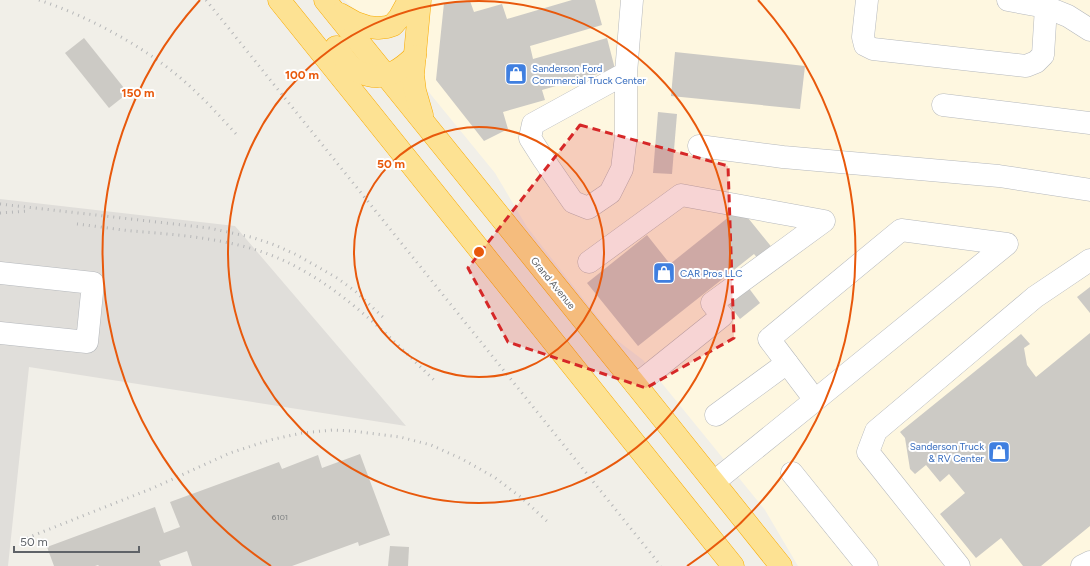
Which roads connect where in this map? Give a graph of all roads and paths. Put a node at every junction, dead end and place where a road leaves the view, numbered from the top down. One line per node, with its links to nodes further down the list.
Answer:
1 (409, 0): 7 (highway)
2 (420, 0): 10 (highway)
3 (632, 0): 11 (lane)
4 (867, 0): 6 (lane)
5 (1008, 0): 6 (lane)
6 (1047, 3): 9 (lane)
7 (329, 5): 12 (highway, Grand Avenue)
8 (284, 6): 12 (highway); 29 (highway)
9 (1090, 30)
10 (415, 56): 12 (highway); 15 (highway)
11 (626, 73): 11 (lane)
12 (386, 75): 15 (highway, Grand Avenue)
13 (944, 105): 14 (lane)
14 (1090, 123)
15 (430, 130): 23 (highway, Grand Avenue)
16 (699, 146): 17 (lane)
17 (1090, 190)
18 (1090, 260): 32 (lane)
19 (589, 262): 23 (lane)
20 (0, 273): 21 (lane)
21 (0, 333)
22 (787, 363): 24 (lane); 24 (lane); 25 (lane)
23 (636, 385): 27 (highway, Grand Avenue)
24 (815, 400): 27 (lane)
25 (716, 415)
26 (792, 473): 31 (lane)
27 (714, 482): 30 (highway, Grand Avenue)
28 (1090, 562): 33 (lane)
29 (733, 566)
30 (780, 566)
31 (867, 566)
32 (959, 566)
33 (1082, 566)

